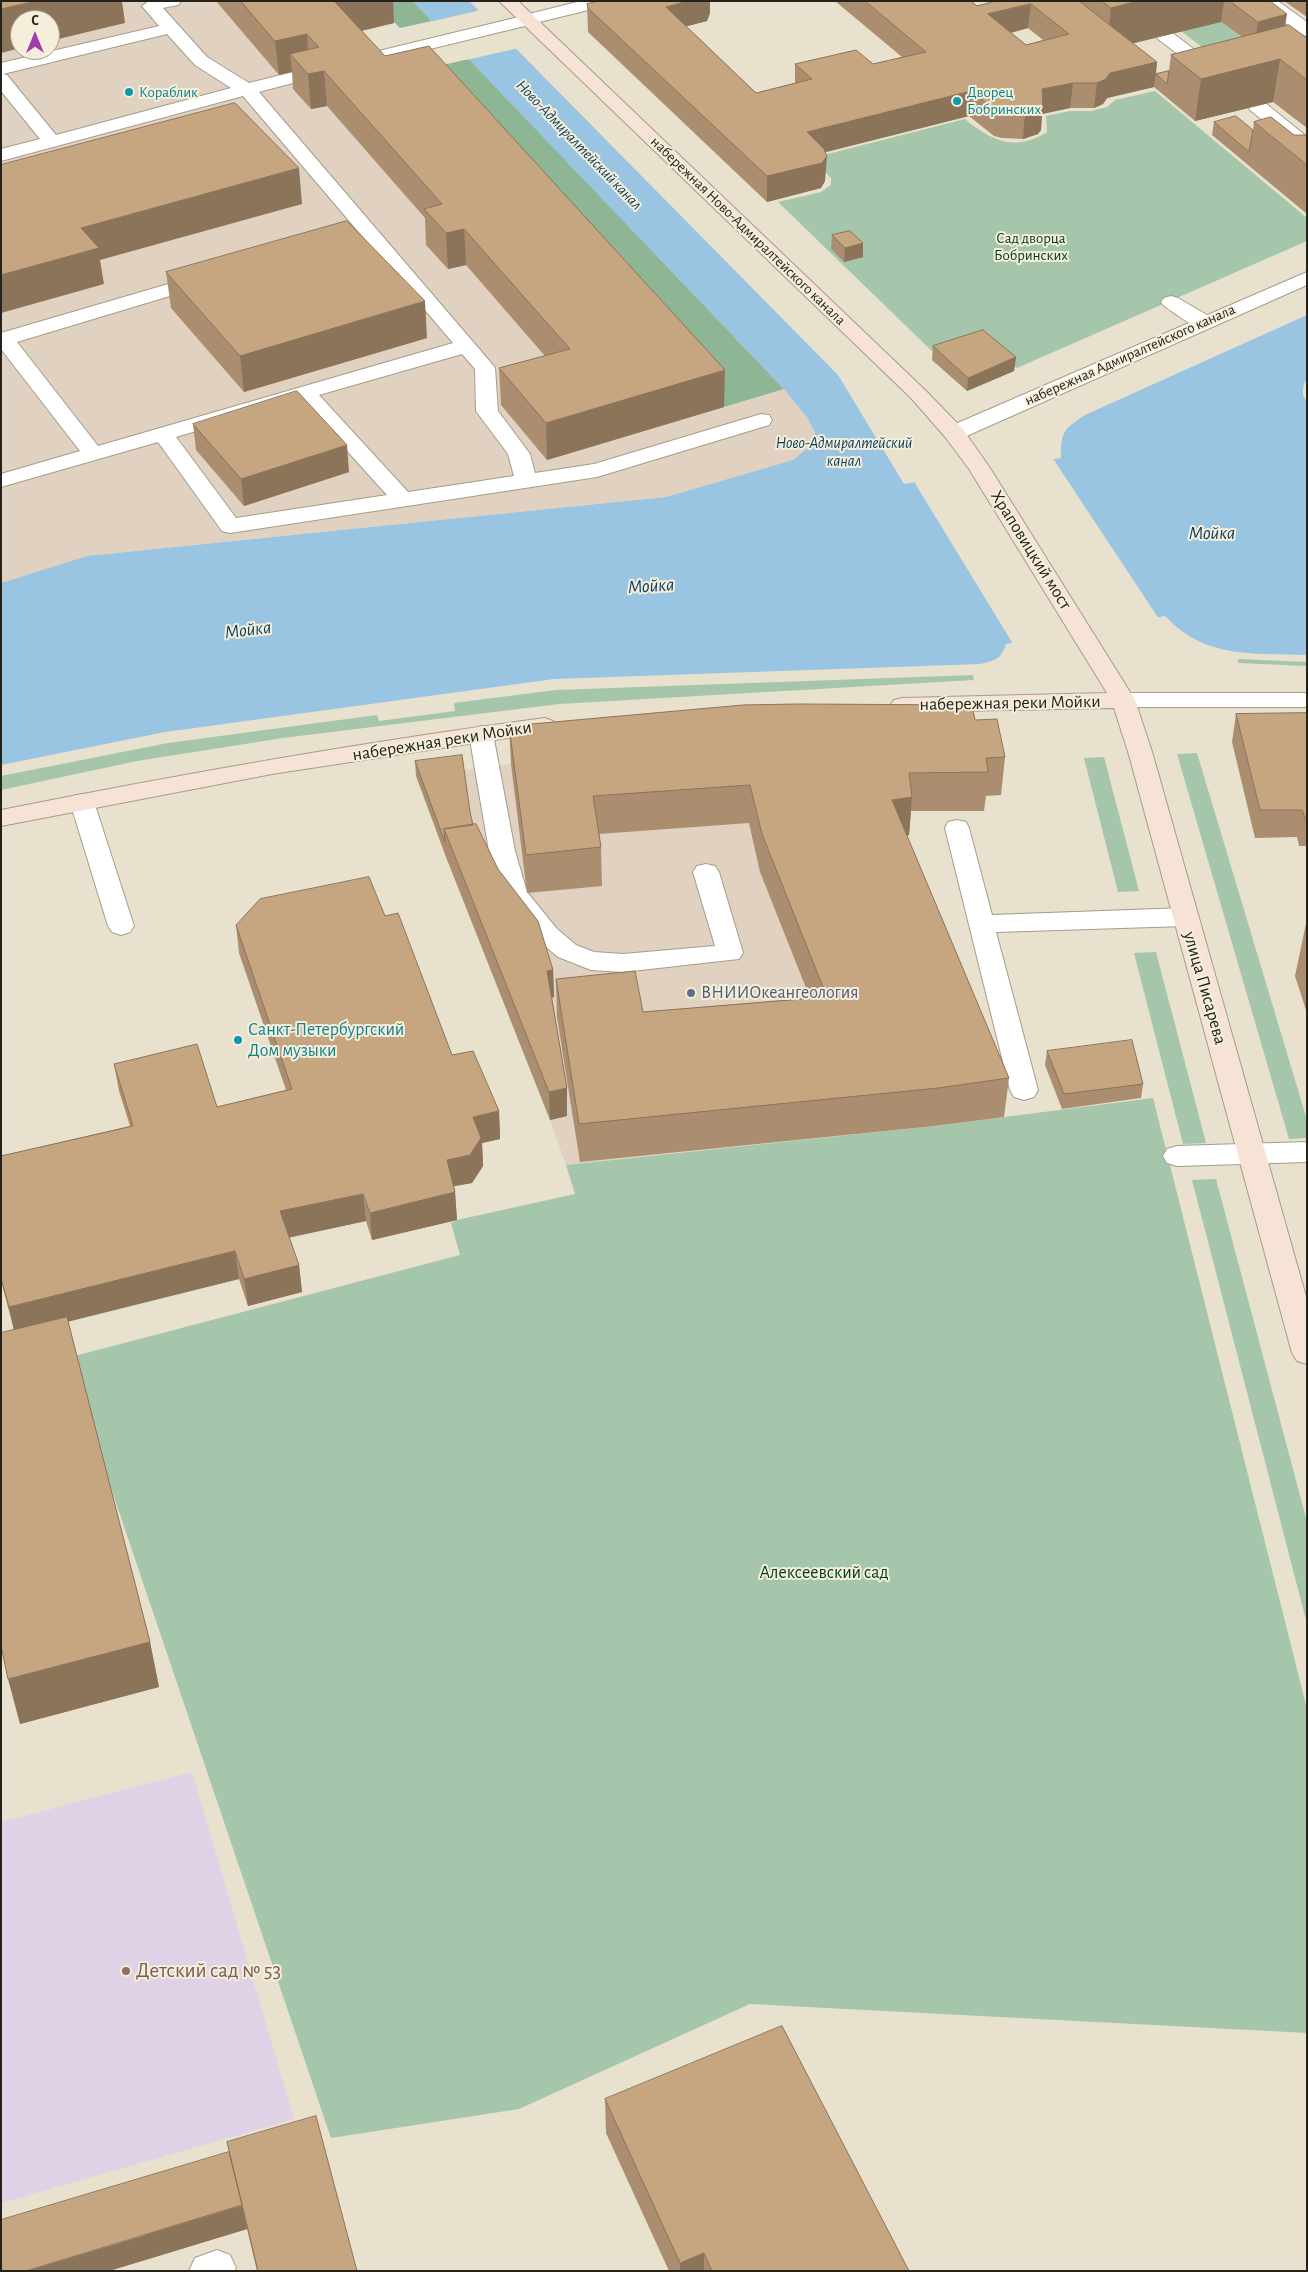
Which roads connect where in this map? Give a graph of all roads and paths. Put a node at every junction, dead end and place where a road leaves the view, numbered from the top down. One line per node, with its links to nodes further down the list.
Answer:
1 (172, 1): 6 (street)
2 (508, 1): 5 (main road, набережная Ново-Адмиралтейского канала)
3 (603, 1): 5 (street)
4 (1266, 1): 7 (street)
5 (527, 20): 9 (street); 27 (main road, набережная Ново-Адмиралтейского канала)
6 (171, 28): 10 (street); 14 (street)
7 (1307, 31)
8 (1164, 35): 13 (street)
9 (360, 61)
10 (1, 69)
11 (313, 72): 14 (street)
12 (1, 79): 17 (street)
13 (1225, 82)
14 (247, 90): 17 (street); 24 (street)
15 (1257, 106): 16 (street)
16 (1299, 140)
17 (52, 142): 18 (street)
18 (1, 156)
19 (224, 274): 23 (street)
20 (1307, 278): 22 (street, набережная Адмиралтейского канала)
21 (1171, 302): 22 (street)
22 (1205, 322): 27 (street, набережная Адмиралтейского канала)
23 (3, 340): 29 (street)
24 (466, 346): 25 (street); 32 (street)
25 (305, 392): 28 (street); 33 (street)
26 (761, 420): 32 (street)
27 (954, 433): 30 (main road, набережная Ново-Адмиралтейского канала)
28 (163, 434): 29 (street); 33 (street)
29 (92, 454): 31 (street)
30 (979, 468): 34 (main road, Храповицкий мост)
31 (1, 481)
32 (527, 482): 33 (street)
33 (403, 500)
34 (1082, 632): 35 (main road, улица Писарева)
35 (1123, 700): 36 (street, набережная реки Мойки); 37 (main road, набережная реки Мойки); 44 (main road, улица Писарева)
36 (1307, 700)
37 (878, 706)
38 (571, 724): 39 (main road, набережная реки Мойки)
39 (482, 734): 40 (main road, набережная реки Мойки); 43 (street)
40 (82, 802): 41 (main road, набережная реки Мойки); 46 (street)
41 (1, 818)
42 (957, 828): 45 (street)
43 (706, 872)
44 (1185, 917): 45 (street); 49 (main road, улица Писарева)
45 (981, 924): 47 (street)
46 (121, 926)
47 (1024, 1090)
48 (1307, 1152): 49 (street)
49 (1251, 1154): 50 (street); 51 (main road, улица Писарева)
50 (1177, 1156)
51 (1306, 1346)

